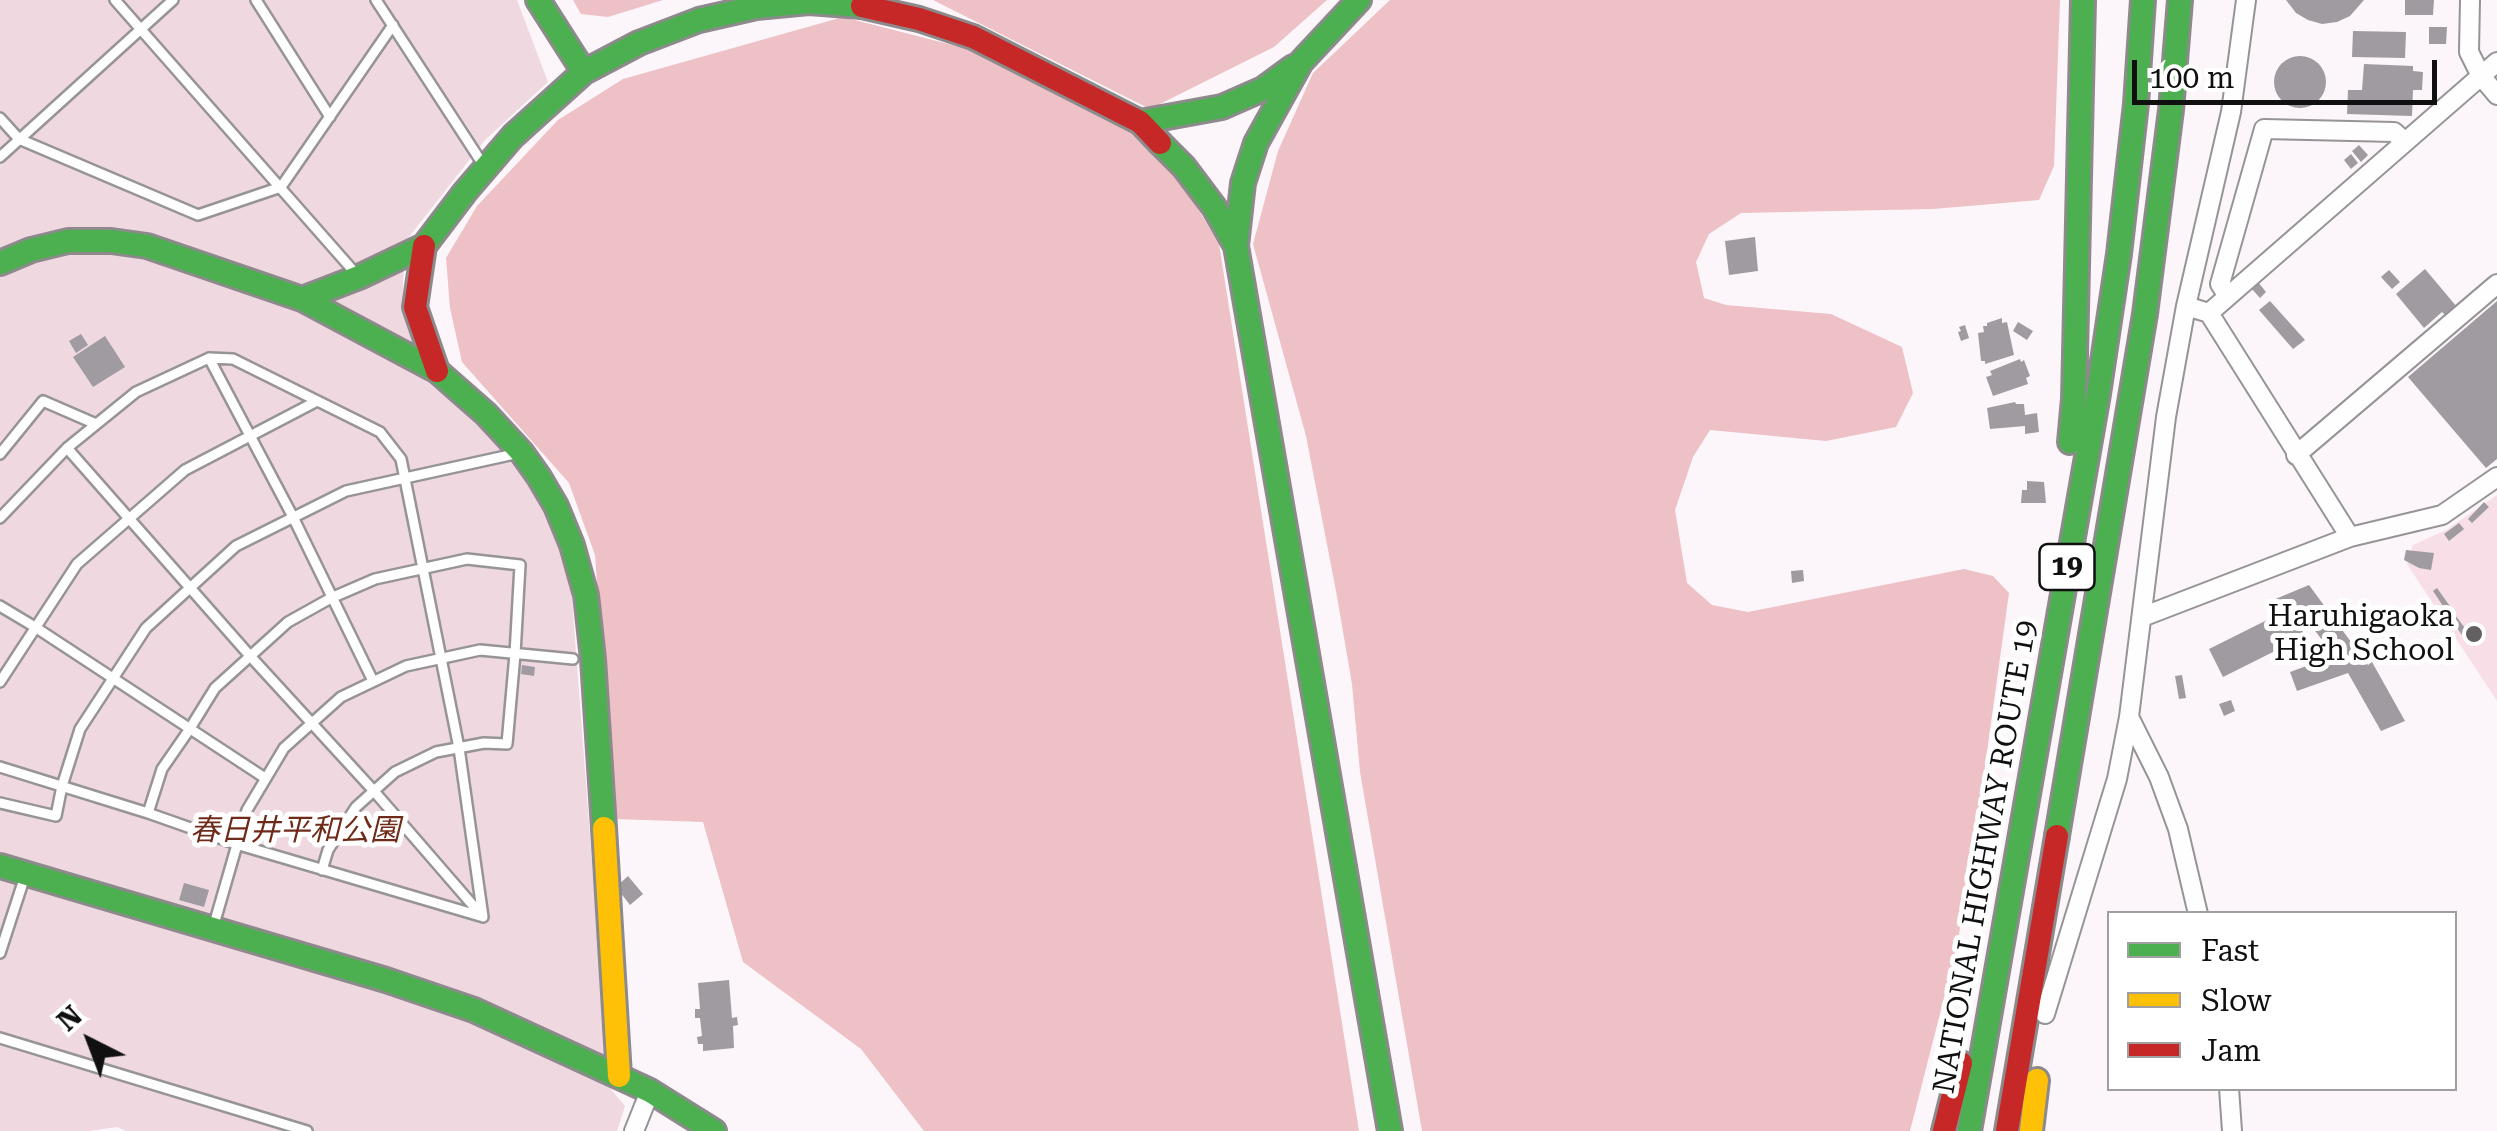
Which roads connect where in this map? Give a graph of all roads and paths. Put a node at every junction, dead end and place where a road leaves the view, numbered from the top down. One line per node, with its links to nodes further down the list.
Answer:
1 (115, 0): 13 (lane)
2 (173, 0): 13 (lane)
3 (256, 0): 19 (lane)
4 (376, 0): 12 (lane)
5 (538, 0): 16 (main road)
6 (1359, 0): 14 (main road)
7 (2083, 0): 47 (main road)
8 (2143, 0): 47 (main road, NATIONAL HIGHWAY ROUTE 19 / 19)
9 (2180, 0): 84 (main road, 19)
10 (2246, 0): 34 (street)
11 (2470, 0): 17 (street)
12 (392, 26): 19 (lane); 25 (lane)
13 (141, 29): 22 (lane); 26 (lane)
14 (1301, 62): 21 (main road); 28 (main road)
15 (2497, 62): 17 (street)
16 (584, 72): 21 (main road); 25 (main road)
17 (2480, 76): 18 (street); 23 (street)
18 (2497, 95)
19 (330, 117): 26 (lane)
20 (0, 118): 22 (lane)
21 (1140, 122): 28 (main road)
22 (19, 140): 24 (lane); 26 (lane)
23 (2405, 142): 32 (street); 32 (street)
24 (0, 156)
25 (486, 168): 27 (main road)
26 (281, 187): 30 (lane)
27 (424, 246): 30 (main road); 37 (main road)
28 (1236, 246): 93 (main road)
29 (0, 263): 33 (main road)
30 (359, 278): 33 (main road)
31 (2497, 284): 44 (street)
32 (2228, 296): 35 (street)
33 (302, 299): 37 (main road)
34 (2186, 306): 35 (street); 56 (street)
35 (2209, 313): 44 (street)
36 (209, 358): 38 (lane); 39 (lane); 40 (lane)
37 (437, 371): 42 (main road)
38 (317, 400): 40 (lane); 45 (lane)
39 (96, 424): 41 (lane); 43 (lane)
40 (252, 435): 48 (lane); 50 (lane)
41 (67, 448): 49 (lane); 50 (lane)
42 (522, 453): 45 (lane); 87 (main road)
43 (0, 454)
44 (2296, 455): 51 (street)
45 (405, 478): 48 (lane); 52 (lane)
46 (2497, 478): 51 (street)
47 (2077, 511): 83 (main road, NATIONAL HIGHWAY ROUTE 19 / 19)
48 (293, 517): 53 (lane); 54 (lane)
49 (0, 518)
50 (129, 518): 53 (lane); 57 (lane)
51 (2350, 537): 56 (street)
52 (423, 568): 54 (lane); 58 (lane); 60 (lane)
53 (189, 586): 59 (lane); 62 (lane)
54 (331, 598): 59 (lane); 63 (lane)
55 (0, 606): 57 (lane)
56 (2142, 617): 65 (street)
57 (35, 627): 62 (lane); 64 (lane)
58 (516, 654): 60 (lane); 61 (lane); 68 (lane)
59 (252, 657): 66 (lane); 67 (lane)
60 (443, 659): 63 (lane); 68 (lane)
61 (573, 659)
62 (113, 678): 67 (lane); 71 (lane)
63 (373, 681): 66 (lane)
64 (0, 682)
65 (2129, 716): 79 (street); 85 (street)
66 (314, 723): 70 (lane); 72 (lane)
67 (190, 730): 70 (lane); 74 (lane)
68 (459, 748): 72 (lane); 80 (lane)
69 (0, 767): 71 (lane)
70 (265, 778): 75 (lane)
71 (62, 786): 73 (lane); 74 (lane)
72 (374, 790): 77 (lane); 80 (lane)
73 (0, 803)
74 (148, 813): 75 (lane)
75 (236, 844): 77 (lane); 81 (lane)
76 (0, 866): 78 (main road)
77 (322, 870): 80 (lane)
78 (26, 873): 81 (main road); 82 (lane)
79 (2197, 911)
80 (482, 917)
81 (213, 929): 87 (main road)
82 (0, 954)
83 (1997, 965): 94 (main road); 95 (main road, NATIONAL HIGHWAY ROUTE 19 / 19)
84 (2036, 966): 85 (main road); 96 (main road, 19)
85 (2045, 1014): 97 (main road)
86 (0, 1038): 90 (lane)
87 (620, 1076): 89 (main road)
88 (2230, 1091): 98 (street)
89 (650, 1092): 91 (street); 92 (main road)
90 (308, 1131)
91 (634, 1131)
92 (714, 1131)
93 (1390, 1131)
94 (1944, 1131)
95 (1969, 1131)
96 (2007, 1131)
97 (2031, 1131)
98 (2232, 1131)

